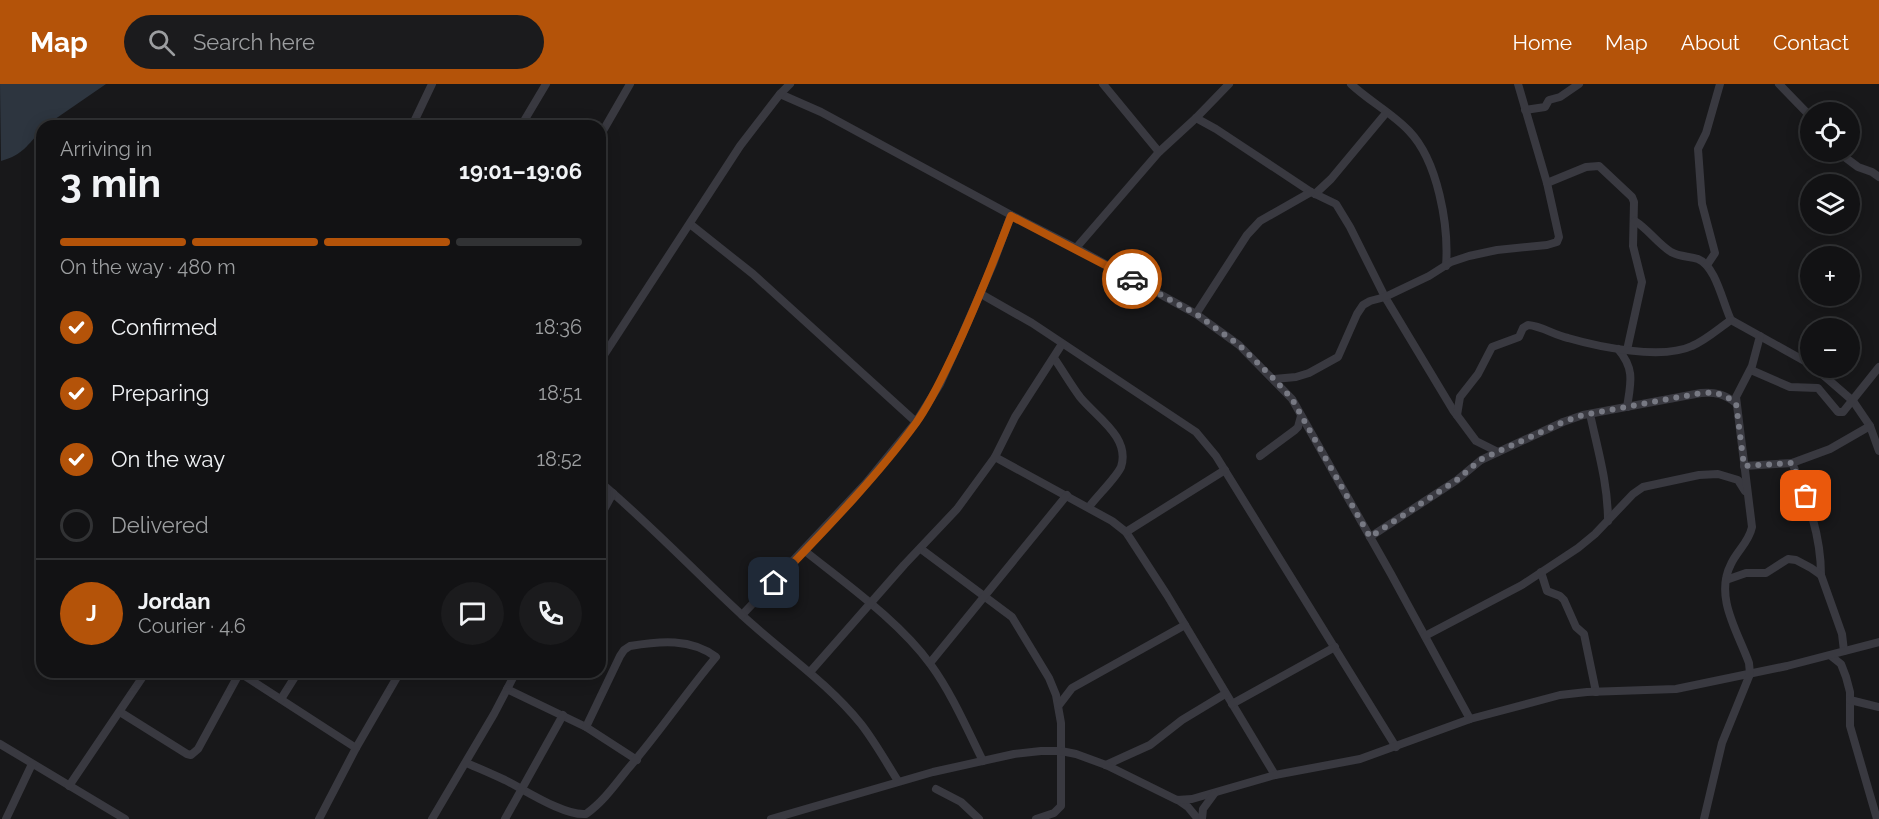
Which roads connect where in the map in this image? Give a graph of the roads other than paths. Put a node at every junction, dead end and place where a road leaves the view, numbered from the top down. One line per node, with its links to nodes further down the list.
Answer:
1 (432, 84): 17 (street)
2 (546, 84): 18 (street)
3 (630, 84): 19 (street)
4 (790, 84): 12 (street)
5 (1103, 84): 20 (street)
6 (1229, 84): 16 (street)
7 (1351, 84): 15 (street)
8 (1518, 84): 14 (street)
9 (1579, 84): 14 (street)
10 (1720, 84): 29 (street)
11 (1779, 84): 13 (street)
12 (780, 94): 25 (street); 27 (street)
13 (1800, 106)
14 (1525, 110): 23 (street)
15 (1386, 113): 24 (street); 30 (street)
16 (1196, 118): 20 (street); 24 (street)
17 (415, 120)
18 (525, 120)
19 (606, 126)
20 (1159, 152): 28 (street)
21 (1851, 162): 22 (street)
22 (1879, 177)
23 (1547, 183): 26 (street); 30 (street)
24 (1313, 193): 32 (street); 33 (street)
25 (1011, 216): 28 (street); 31 (street)
26 (1635, 221): 29 (street); 37 (street)
27 (690, 224): 38 (street); 51 (street)
28 (1076, 248): 33 (street)
29 (1707, 265): 34 (street)
30 (1446, 267): 32 (street)
31 (981, 294): 36 (street); 51 (street)
32 (1385, 297): 44 (street); 48 (street)
33 (1196, 314): 44 (street)
34 (1731, 320): 35 (street); 37 (street)
35 (1760, 336): 40 (street); 42 (street)
36 (1062, 344): 39 (street); 59 (street)
37 (1622, 349): 47 (street); 48 (street)
38 (606, 352)
39 (1054, 358): 56 (street); 65 (street)
40 (1800, 358)
41 (1879, 367): 45 (street)
42 (1751, 370): 45 (street); 46 (street)
43 (1827, 378): 45 (street)
44 (1274, 379): 50 (street)
45 (1853, 401): 52 (street)
46 (1736, 403): 47 (street); 58 (street)
47 (1627, 407): 49 (street)
48 (1457, 414): 54 (street)
49 (1590, 414): 54 (street); 66 (street)
50 (1301, 416): 55 (street); 68 (street)
51 (916, 422): 70 (street)
52 (1870, 426): 53 (street); 57 (street)
53 (1879, 451)
54 (1498, 452): 68 (street)
55 (1260, 456)
56 (995, 457): 62 (street); 69 (street)
57 (1792, 463): 58 (street); 72 (street)
58 (1744, 466): 63 (street)
59 (1224, 470): 67 (street); 80 (street)
60 (606, 487): 61 (street)
61 (613, 493): 64 (street); 76 (street)
62 (1067, 495): 65 (street); 74 (street)
63 (1749, 501): 66 (street); 73 (street)
64 (606, 506)
65 (1089, 507): 67 (street)
66 (1608, 521): 71 (street)
67 (1126, 532): 77 (street)
68 (1370, 537): 78 (street)
69 (921, 549): 74 (street); 75 (street)
70 (805, 551): 75 (street); 76 (street)
71 (1541, 572): 78 (street); 95 (street)
72 (1821, 575): 73 (street); 81 (street)
73 (1726, 580): 85 (street)
74 (984, 596): 83 (street); 92 (street)
75 (870, 603): 83 (street); 84 (street)
76 (742, 615): 84 (street)
77 (1185, 625): 94 (street); 96 (street)
78 (1425, 636): 104 (street)
79 (1879, 642): 81 (street)
80 (1335, 647): 99 (street); 107 (street)
81 (1844, 651): 82 (street)
82 (1831, 656): 85 (street); 98 (street)
83 (930, 663): 111 (street)
84 (810, 672): 116 (street)
85 (1750, 674): 95 (street); 133 (street)
86 (142, 678): 102 (street)
87 (237, 678): 102 (street)
88 (249, 678): 97 (street)
89 (294, 678): 97 (street)
90 (397, 678): 108 (street)
91 (513, 678): 93 (street)
92 (1053, 685): 94 (street); 100 (street)
93 (507, 689): 103 (street); 112 (street)
94 (1069, 690): 100 (street)
95 (1596, 692): 104 (street)
96 (1225, 694): 99 (street); 114 (street)
97 (281, 699): 108 (street)
98 (1850, 700): 101 (street); 134 (street)
99 (1232, 704): 115 (street)
100 (1059, 705): 109 (street)
101 (1879, 707)
102 (120, 712): 117 (street)
103 (563, 716): 105 (street); 118 (street)
104 (1470, 719): 107 (street)
105 (586, 727): 110 (street); 110 (street)
106 (0, 744): 113 (street)
107 (1396, 747): 115 (street)
108 (356, 748): 126 (street)
109 (1062, 751): 111 (street); 114 (street); 131 (street)
110 (637, 760): 118 (street)
111 (983, 761): 116 (street)
112 (466, 763): 118 (street); 127 (street)
113 (32, 764): 117 (street); 124 (street)
114 (1106, 765): 121 (street)
115 (1275, 775): 120 (street)
116 (898, 781): 123 (street)
117 (69, 786): 122 (street)
118 (522, 789): 128 (street)
119 (936, 789): 130 (street)
120 (1214, 794): 121 (street); 132 (street)
121 (1177, 800): 132 (street)
122 (109, 815): 125 (street)
123 (801, 815): 129 (street)
124 (6, 819)
125 (125, 819)
126 (319, 819)
127 (432, 819)
128 (505, 819)
129 (771, 819)
130 (979, 819)
131 (1036, 819)
132 (1200, 819)
133 (1704, 819)
134 (1877, 819)

